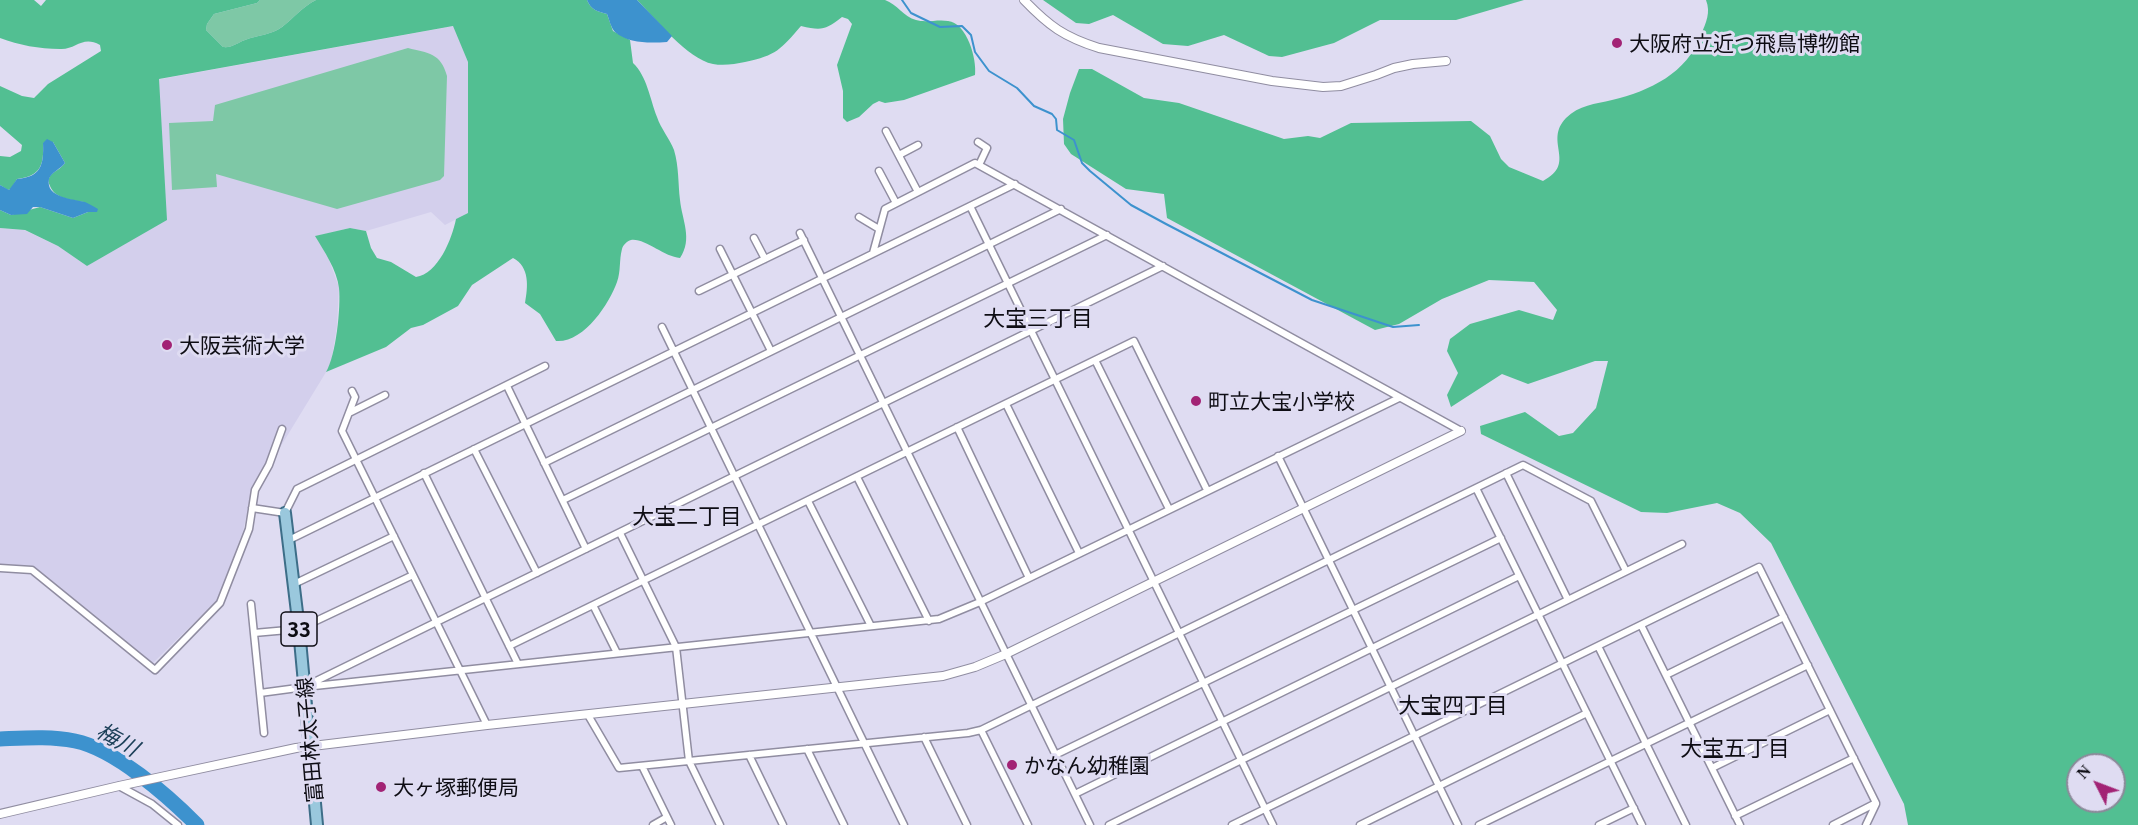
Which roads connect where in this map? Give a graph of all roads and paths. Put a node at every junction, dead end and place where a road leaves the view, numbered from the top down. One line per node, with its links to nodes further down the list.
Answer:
1 (1024, 0): 2 (street)
2 (1446, 61)
3 (886, 130): 6 (street)
4 (978, 142): 7 (street)
5 (918, 145): 6 (street)
6 (899, 155): 10 (street)
7 (978, 165): 9 (street); 10 (street)
8 (879, 171): 11 (street)
9 (1015, 184): 12 (street); 13 (street)
10 (918, 192): 11 (street)
11 (897, 203): 15 (street)
12 (970, 206): 18 (street); 20 (street)
13 (1061, 209): 16 (street); 18 (street)
14 (859, 217): 15 (street)
15 (879, 229): 20 (street)
16 (1107, 235): 22 (street); 25 (street)
17 (754, 238): 21 (street)
18 (989, 244): 25 (street); 28 (street)
19 (720, 249): 23 (street)
20 (873, 253): 24 (street)
21 (765, 259): 23 (street); 24 (street)
22 (1163, 266): 30 (street); 41 (street)
23 (733, 274): 26 (street); 27 (street)
24 (823, 278): 27 (street); 28 (street)
25 (1008, 283): 30 (street); 33 (street)
26 (699, 291)
27 (752, 313): 31 (street); 32 (street)
28 (842, 316): 32 (street); 33 (street)
29 (662, 327): 31 (street)
30 (1032, 331): 36 (street); 42 (street)
31 (675, 351): 38 (street); 45 (street)
32 (771, 351): 38 (street)
33 (860, 355): 42 (street); 47 (street)
34 (1095, 360): 36 (street); 60 (street); 65 (street)
35 (545, 366): 37 (street)
36 (1056, 379): 43 (street); 69 (street)
37 (507, 386): 45 (street); 53 (street)
38 (693, 390): 47 (street); 54 (street)
39 (352, 391): 44 (street)
40 (385, 395): 44 (street)
41 (1399, 398): 49 (street); 52 (street)
42 (884, 404): 51 (street); 57 (street)
43 (1006, 404): 46 (street); 76 (street)
44 (349, 414): 53 (street)
45 (526, 424): 50 (street); 54 (street)
46 (957, 427): 51 (street); 83 (street)
47 (712, 428): 57 (street); 62 (street)
48 (282, 429): 64 (street)
49 (1461, 431): 66 (street)
50 (474, 449): 55 (street); 80 (street)
51 (907, 452): 58 (street); 89 (street)
52 (1278, 456): 60 (street); 66 (street)
53 (356, 459): 61 (street); 67 (street)
54 (544, 463): 62 (street)
55 (424, 473): 61 (street); 87 (street)
56 (1506, 473): 59 (street); 79 (street); 88 (street)
57 (735, 477): 68 (street); 70 (street)
58 (857, 477): 63 (street); 95 (street)
59 (1476, 488): 72 (street); 77 (street)
60 (1207, 490): 65 (street)
61 (376, 498): 71 (street); 73 (street)
62 (563, 500): 75 (street)
63 (808, 501): 68 (street); 98 (street)
64 (252, 508): 67 (street); 78 (street)
65 (1169, 509): 69 (street)
66 (1303, 509): 77 (street); 85 (street)
67 (285, 513): 73 (main road, 富田林太子線 / 33)
68 (759, 524): 84 (street); 101 (street)
69 (1128, 529): 76 (street); 85 (street)
70 (620, 533): 75 (street); 84 (street)
71 (394, 536): 81 (street); 86 (street)
72 (1501, 538): 82 (street); 92 (street)
73 (289, 540): 86 (main road, 富田林太子線 / 33)
74 (1682, 544): 79 (street)
75 (586, 549): 80 (street)
76 (1079, 553): 83 (street)
77 (1328, 561): 92 (street); 102 (street)
78 (0, 568)
79 (1626, 571): 88 (street)
80 (537, 573): 87 (street)
81 (413, 574): 96 (street); 99 (street)
82 (1519, 576): 93 (street); 106 (street)
83 (1029, 578): 89 (street)
84 (643, 581): 91 (street); 105 (street)
85 (1154, 582): 102 (street); 108 (street)
86 (294, 584): 99 (main road, 富田林太子線 / 33)
87 (486, 599): 96 (street); 103 (street)
88 (1568, 600): 93 (street)
89 (980, 602): 95 (street); 108 (street)
90 (251, 604): 100 (street)
91 (593, 605): 103 (street); 107 (street)
92 (1352, 610): 106 (street); 114 (street)
93 (1538, 614): 109 (street); 116 (street)
94 (1784, 617): 97 (street); 111 (street); 113 (street)
95 (928, 621): 98 (street)
96 (437, 622): 112 (street); 115 (street)
97 (1641, 625): 104 (street); 113 (street)
98 (871, 626): 101 (street)
99 (299, 629): 100 (street); 115 (main road, 富田林太子線 / 33)
100 (254, 633): 118 (street)
101 (812, 633): 105 (street); 117 (street)
102 (1179, 633): 114 (street); 120 (street)
103 (509, 646): 110 (street)
104 (1598, 646): 109 (street); 132 (street)
105 (676, 647): 107 (street); 119 (street)
106 (1371, 649): 116 (street); 124 (street)
107 (617, 653): 110 (street)
108 (1006, 654): 117 (street); 120 (street)
109 (1562, 663): 122 (street); 129 (street)
110 (518, 664): 112 (street)
111 (1808, 664): 121 (street); 125 (street)
112 (460, 670): 115 (street); 126 (street)
113 (1666, 675): 125 (street)
114 (1203, 683): 124 (street); 136 (street)
115 (304, 687): 118 (street); 133 (main road, 富田林太子線 / 33)
116 (1390, 687): 129 (street); 139 (street)
117 (839, 688): 119 (street); 131 (street)
118 (260, 693): 128 (street)
119 (682, 705): 123 (street); 138 (street)
120 (1031, 706): 127 (street); 136 (street)
121 (1830, 710): 137 (street); 142 (street)
122 (1587, 713): 140 (street); 144 (street)
123 (588, 715): 126 (street); 141 (street)
124 (1222, 721): 139 (street); 145 (street)
125 (1689, 722): 132 (street); 142 (street)
126 (487, 725): 133 (street)
127 (981, 730): 130 (street); 163 (street)
128 (264, 733)
129 (1414, 736): 144 (street); 148 (street)
130 (924, 737): 131 (street); 162 (street)
131 (865, 743): 134 (street); 152 (street)
132 (1646, 743): 140 (street); 172 (street)
133 (309, 746): 143 (street); 155 (main road, 富田林太子線 / 33)
134 (807, 749): 135 (street); 160 (street)
135 (749, 755): 138 (street); 159 (street)
136 (1055, 755): 145 (street)
137 (1854, 758): 146 (street); 150 (street)
138 (689, 760): 141 (street); 158 (street)
139 (1241, 760): 148 (street); 165 (street)
140 (1610, 760): 147 (street); 169 (street)
141 (642, 766): 151 (street)
142 (1712, 768): 150 (street)
143 (119, 786): 149 (street); 154 (street)
144 (1438, 786): 153 (street); 168 (street)
145 (1075, 794): 164 (street)
146 (1876, 803): 174 (street); 175 (street)
147 (1634, 808): 170 (street); 171 (street)
148 (1265, 809): 166 (street); 167 (street)
149 (0, 813)
150 (1735, 816): 173 (street)
151 (667, 817): 156 (street); 157 (street)
152 (903, 823): 161 (street)
153 (1364, 824)
154 (178, 825)
155 (317, 825)
156 (653, 825)
157 (671, 825)
158 (720, 825)
159 (783, 825)
160 (844, 825)
161 (894, 825)
162 (967, 825)
163 (1028, 825)
164 (1090, 825)
165 (1109, 825)
166 (1232, 825)
167 (1272, 825)
168 (1458, 825)
169 (1479, 825)
170 (1599, 825)
171 (1642, 825)
172 (1686, 825)
173 (1740, 825)
174 (1833, 825)
175 (1866, 825)

